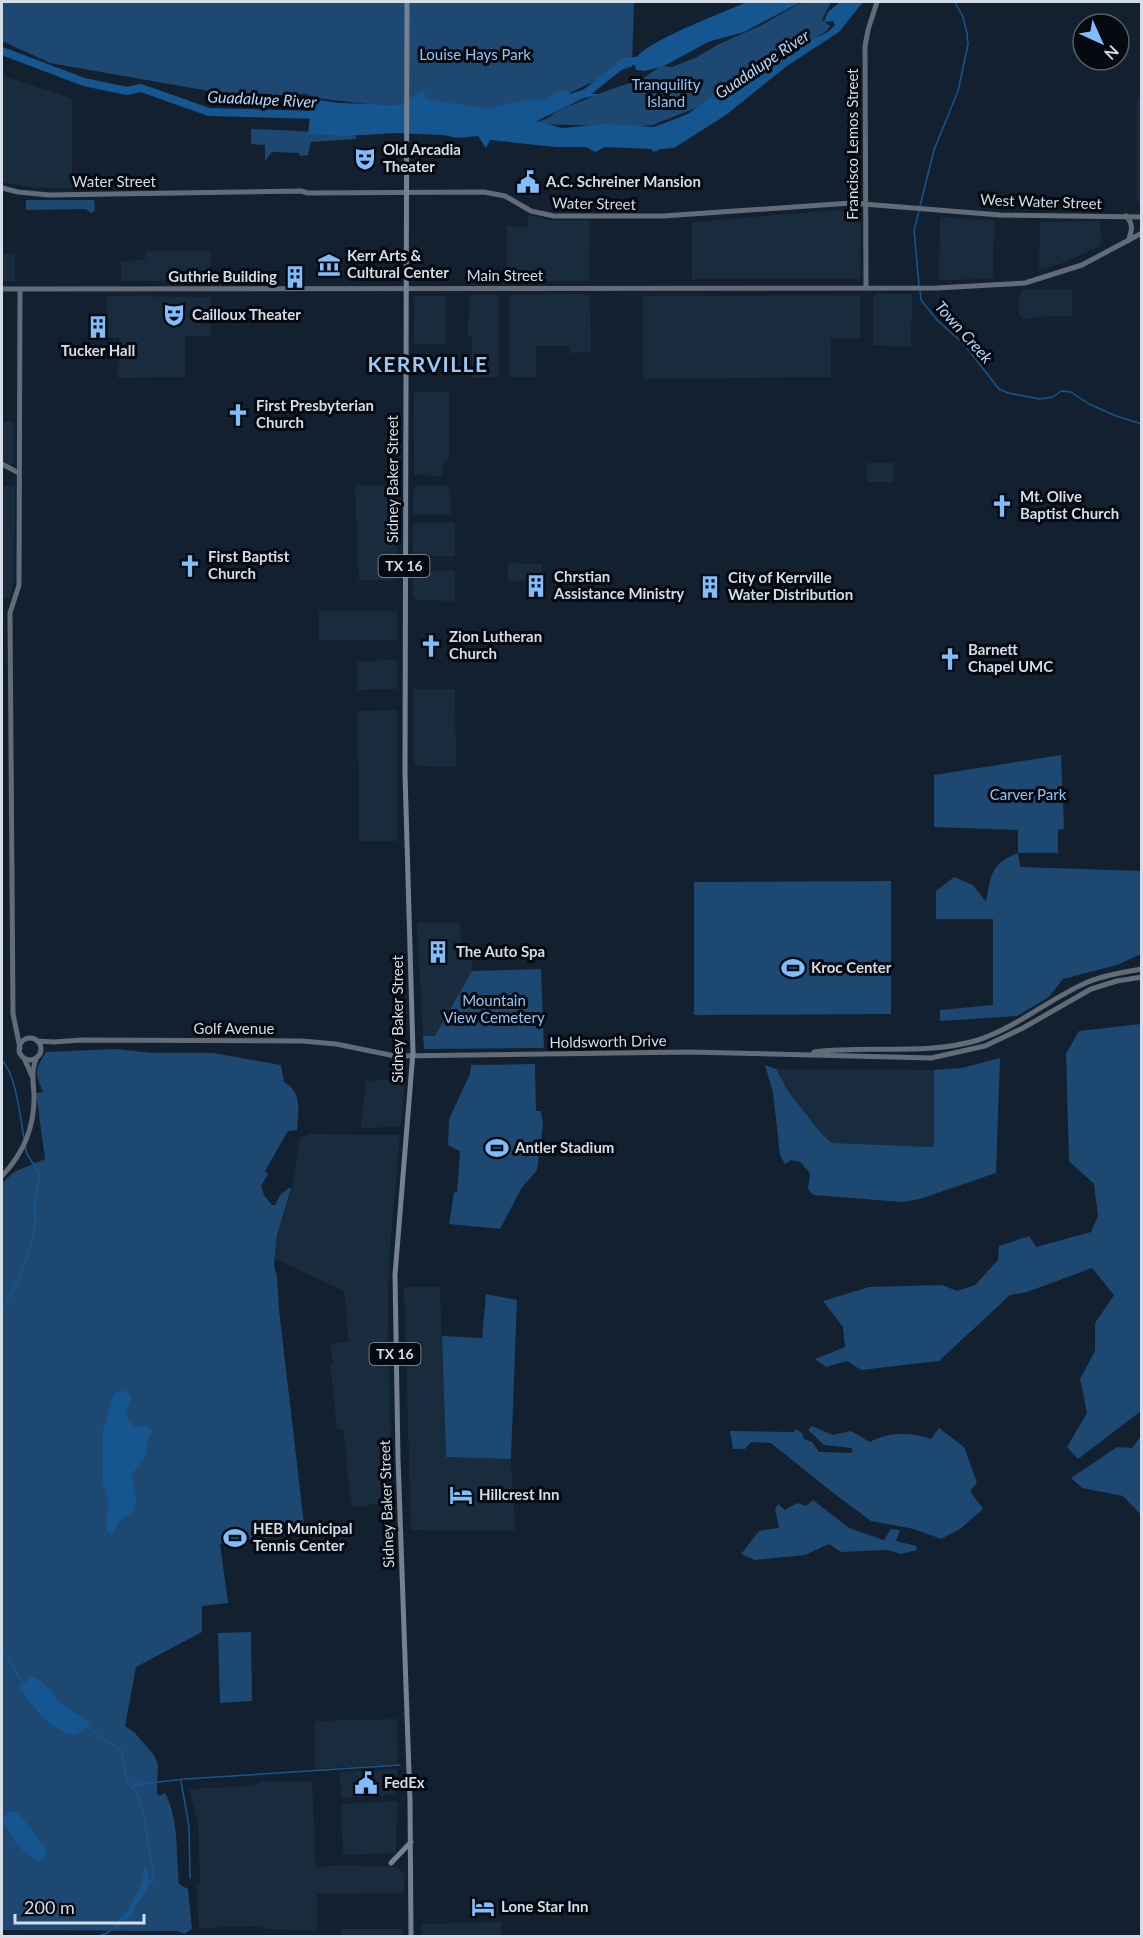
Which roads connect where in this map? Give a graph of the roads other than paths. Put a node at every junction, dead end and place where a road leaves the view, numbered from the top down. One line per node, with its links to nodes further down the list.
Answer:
1 (407, 2): 4 (main road, Sidney Baker Street / TX 16)
2 (877, 2): 5 (main road, Francisco Lemos Street)
3 (2, 188): 4 (main road, Water Street)
4 (407, 192): 5 (main road, Water Street); 11 (main road, Sidney Baker Street / TX 16)
5 (865, 204): 6 (main road, Water Street); 12 (main road, Francisco Lemos Street)
6 (940, 209): 7 (main road, West Water Street)
7 (1126, 216): 8 (main road, West Water Street); 10 (main road)
8 (1142, 217)
9 (1142, 232): 10 (main road, Main Street)
10 (1128, 241): 12 (main road, Main Street)
11 (406, 288): 12 (main road, Main Street); 14 (main road, Main Street); 26 (main road, Sidney Baker Street / TX 16)
12 (866, 288)
13 (2, 289): 14 (main road, Main Street)
14 (20, 289): 16 (main road)
15 (2, 464): 16 (main road)
16 (19, 473): 19 (main road)
17 (1142, 969): 25 (main road, Holdsworth Drive)
18 (1142, 977): 25 (main road, Holdsworth Drive)
19 (15, 1029): 20 (main road); 23 (main road)
20 (28, 1039): 21 (main road); 23 (main road)
21 (37, 1041): 22 (main road, Golf Avenue); 24 (main road)
22 (54, 1042): 24 (main road); 26 (main road, Golf Avenue)
23 (20, 1048): 27 (main road)
24 (39, 1054): 27 (main road); 28 (main road)
25 (803, 1054): 26 (main road, Holdsworth Drive)
26 (413, 1056): 30 (main road, Sidney Baker Street / TX 16)
27 (24, 1058): 28 (main road)
28 (32, 1077): 29 (main road)
29 (2, 1176)
30 (411, 1842): 31 (main road); 32 (main road, Sidney Baker Street / TX 16)
31 (391, 1863)
32 (411, 1936)

